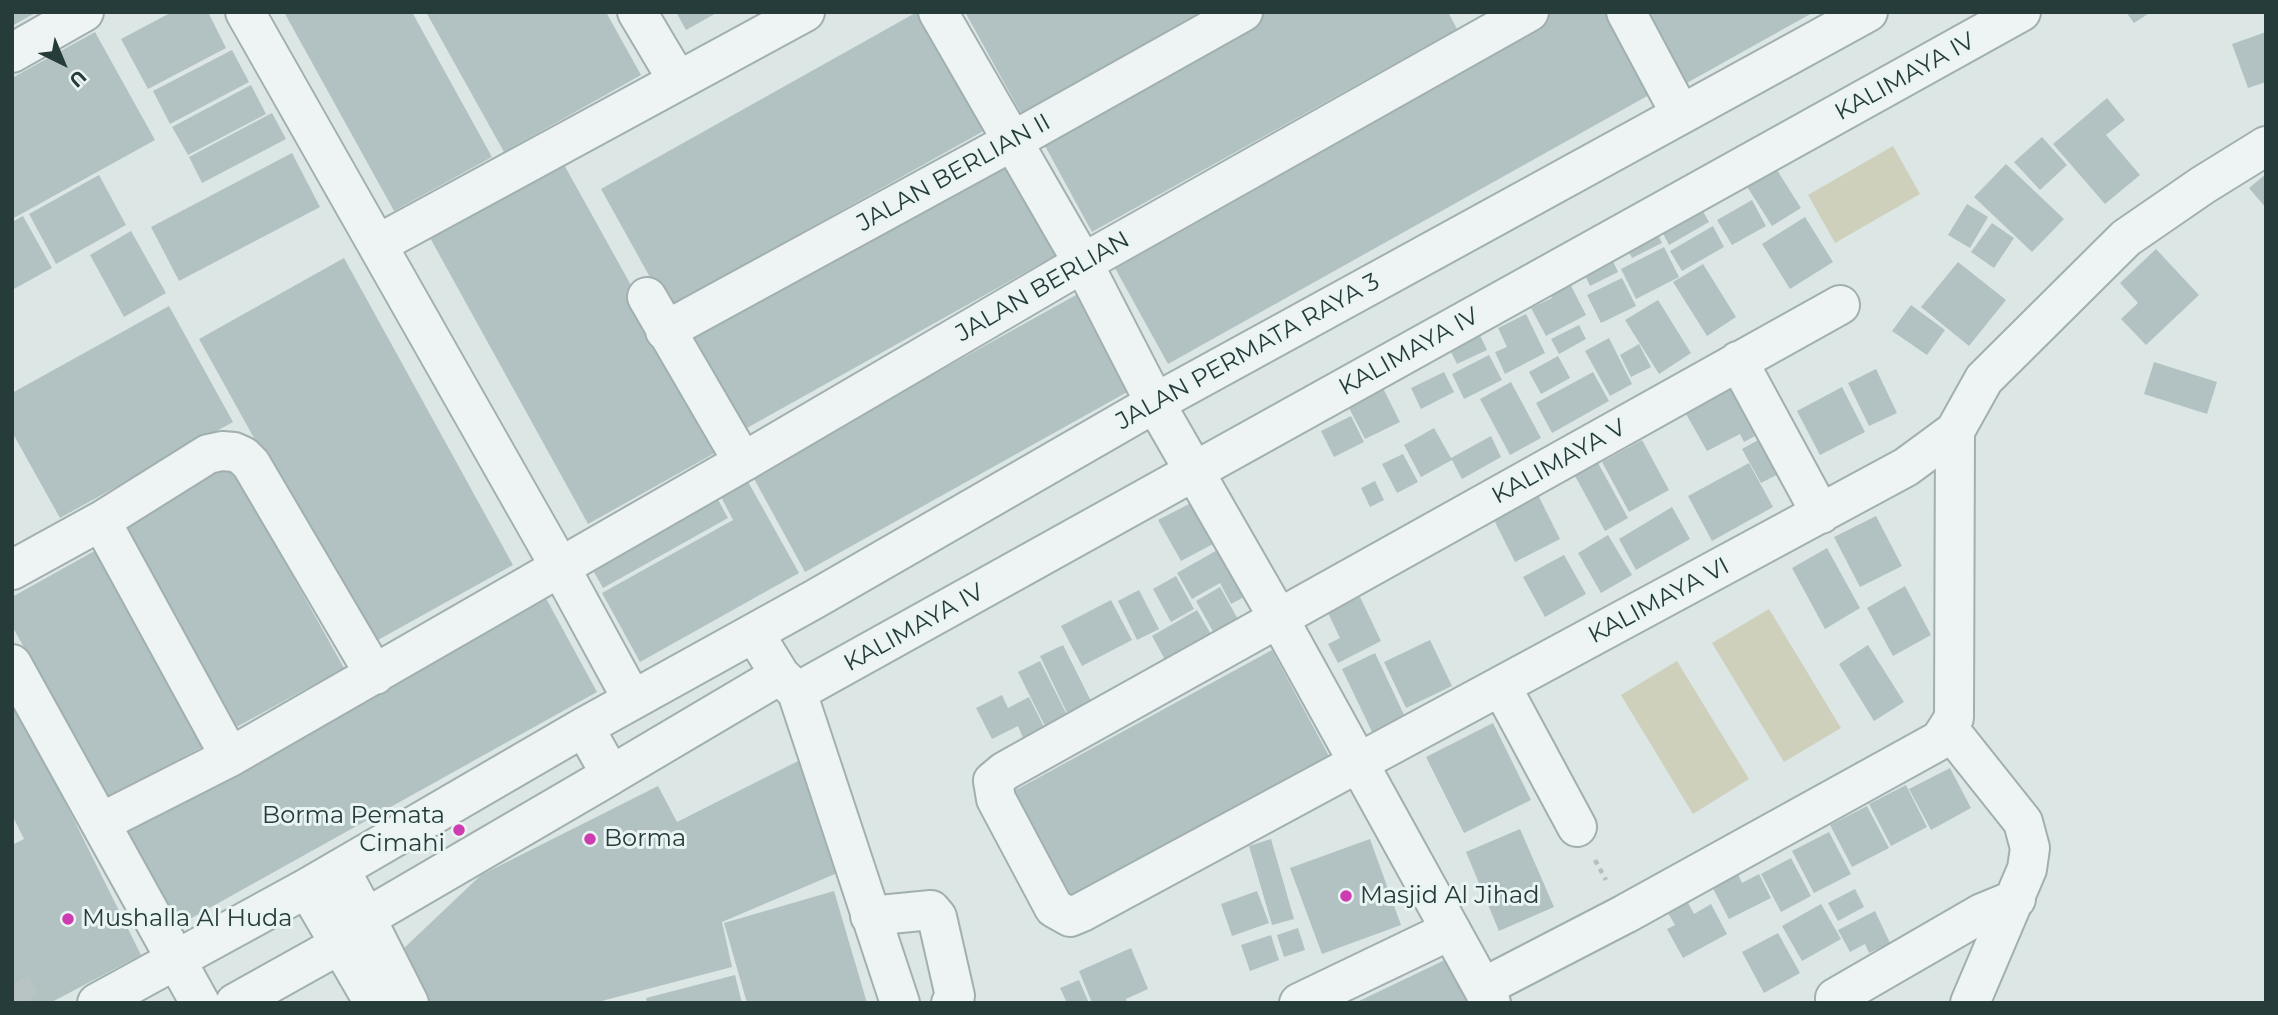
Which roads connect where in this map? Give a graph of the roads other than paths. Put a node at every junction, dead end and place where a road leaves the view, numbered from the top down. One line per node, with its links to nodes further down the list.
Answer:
1 (84, 12): 12 (street)
2 (245, 12): 17 (street)
3 (637, 12): 13 (street)
4 (805, 12): 13 (street)
5 (938, 12): 15 (street)
6 (1243, 12): 15 (street, JALAN BERLIAN II)
7 (1529, 12): 11 (street, JALAN BERLIAN)
8 (1626, 12): 14 (street)
9 (1868, 12): 14 (street, JALAN PERMATA RAYA 3)
10 (2021, 12): 26 (street, KALIMAYA IV)
11 (1472, 26): 18 (street, JALAN BERLIAN)
12 (12, 53)
13 (678, 81): 17 (street)
14 (1680, 113): 23 (street, JALAN PERMATA RAYA 3)
15 (1011, 142): 18 (street); 21 (street, JALAN BERLIAN II)
16 (2266, 146): 24 (street)
17 (378, 244): 29 (street)
18 (1083, 263): 23 (street); 25 (street, JALAN BERLIAN)
19 (647, 297): 21 (street)
20 (1840, 305): 22 (street, KALIMAYA V)
21 (665, 331): 25 (street)
22 (1738, 361): 27 (street); 31 (street, KALIMAYA V)
23 (1155, 402): 26 (street); 32 (street, JALAN PERMATA RAYA 3)
24 (1955, 431): 27 (street, KALIMAYA VI); 39 (street)
25 (743, 462): 29 (street, JALAN BERLIAN)
26 (1194, 472): 31 (street); 35 (street, KALIMAYA IV)
27 (1821, 514): 36 (street, KALIMAYA VI)
28 (101, 521): 30 (street); 34 (street); 40 (street)
29 (560, 567): 34 (street, JALAN BERLIAN); 37 (street)
30 (12, 569)
31 (1279, 619): 41 (street); 41 (street, KALIMAYA V)
32 (754, 633): 35 (street); 37 (street, JALAN PERMATA RAYA 3)
33 (12, 664): 43 (street)
34 (375, 675): 40 (street, JALAN BERLIAN)
35 (789, 683): 42 (street, KALIMAYA IV); 48 (street)
36 (1501, 686): 41 (street, KALIMAYA VI); 44 (street)
37 (632, 699): 38 (street, JALAN PERMATA RAYA 3)
38 (584, 727): 42 (street); 45 (street, JALAN PERMATA RAYA 3)
39 (1949, 729): 47 (street); 53 (street)
40 (230, 757): 43 (street, JALAN BERLIAN)
41 (1359, 765): 50 (street)
42 (611, 775): 49 (street, KALIMAYA IV)
43 (100, 823): 52 (street)
44 (1577, 827)
45 (340, 869): 46 (street, JALAN PERMATA RAYA 3); 49 (street)
46 (307, 888): 51 (street); 52 (street, JALAN PERMATA RAYA 3)
47 (2016, 899): 54 (street); 63 (street)
48 (870, 916): 60 (street); 61 (street)
49 (366, 918): 59 (street)
50 (1451, 930): 53 (street); 62 (street)
51 (338, 945): 57 (street); 58 (street)
52 (176, 960): 55 (street, JALAN PERMATA RAYA 3); 56 (street)
53 (1496, 998)
54 (1835, 998)
55 (97, 1003)
56 (200, 1003)
57 (235, 1003)
58 (374, 1003)
59 (409, 1003)
60 (900, 1003)
61 (951, 1003)
62 (1298, 1003)
63 (1970, 1003)

